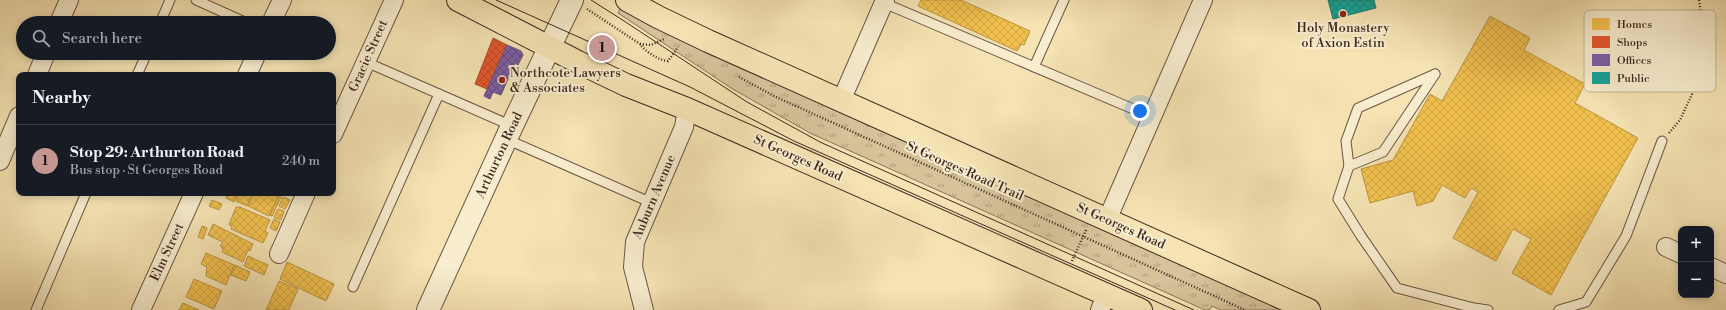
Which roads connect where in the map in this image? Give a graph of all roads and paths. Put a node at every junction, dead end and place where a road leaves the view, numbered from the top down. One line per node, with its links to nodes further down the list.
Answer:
1 (69, 0): 14 (street)
2 (170, 0): 15 (lane)
3 (196, 0): 16 (lane)
4 (282, 0): 17 (street)
5 (394, 0): 25 (street, Gracie Street)
6 (458, 0): 21 (highway, St Georges Road)
7 (572, 0): 20 (path); 21 (street, Arthurton Road)
8 (627, 0): 33 (highway, St Georges Road)
9 (1064, 0): 26 (lane)
10 (1203, 0): 35 (street)
11 (1698, 0): 13 (path)
12 (885, 2): 26 (lane); 33 (street)
13 (1700, 10)
14 (62, 16)
15 (163, 16)
16 (231, 16)
17 (274, 16)
18 (669, 38): 20 (path)
19 (681, 43): 20 (path)
20 (640, 44)
21 (550, 47): 34 (highway, St Georges Road); 38 (street, Arthurton Road)
22 (43, 60): 27 (street)
23 (144, 60): 28 (lane)
24 (254, 60): 29 (street)
25 (366, 62): 32 (lane); 37 (street, Gracie Street)
26 (1034, 67): 35 (lane)
27 (38, 72)
28 (139, 72)
29 (249, 72)
30 (735, 75): 47 (path, St Georges Road Trail)
31 (1693, 92): 39 (path)
32 (439, 94): 38 (lane); 52 (lane)
33 (841, 101): 46 (highway, St Georges Road)
34 (687, 109): 45 (street, Auburn Avenue); 51 (highway, St Georges Road)
35 (1152, 117): 46 (street)
36 (16, 123): 40 (street)
37 (336, 127)
38 (509, 133): 45 (lane); 57 (street, Arthurton Road)
39 (1662, 141): 63 (lane)
40 (0, 161)
41 (1349, 166): 41 (lane); 54 (lane)
42 (85, 196): 55 (lane)
43 (193, 196): 56 (street, Elm Street)
44 (305, 196): 48 (street)
45 (652, 202): 58 (street, Auburn Avenue)
46 (1100, 216): 47 (path); 61 (highway, St Georges Road)
47 (1084, 236): 51 (path); 60 (path, St Georges Road Trail)
48 (279, 254)
49 (1714, 269): 50 (street)
50 (1726, 274)
51 (1066, 276): 53 (highway, St Georges Road)
52 (353, 287)
53 (1103, 302): 59 (highway, St Georges Road)
54 (1474, 309): 62 (lane)
55 (36, 310)
56 (141, 310)
57 (428, 310)
58 (644, 310)
59 (1141, 310)
60 (1245, 310)
61 (1309, 310)
62 (1488, 310)
63 (1559, 310)

